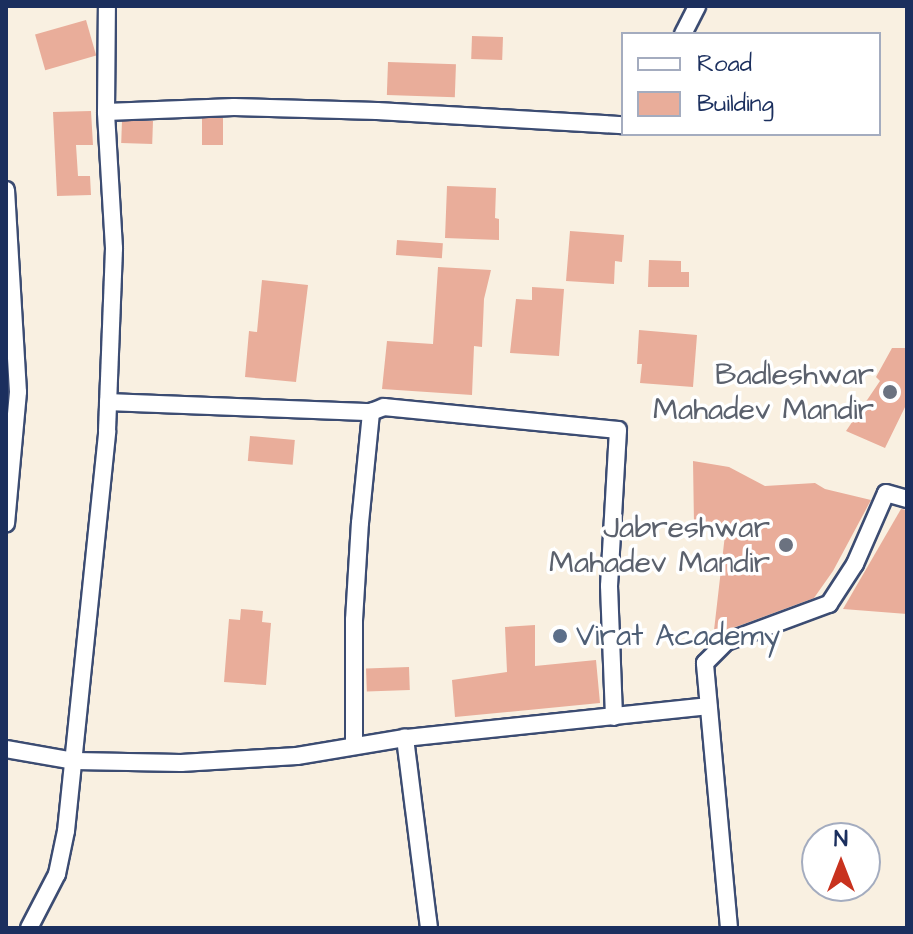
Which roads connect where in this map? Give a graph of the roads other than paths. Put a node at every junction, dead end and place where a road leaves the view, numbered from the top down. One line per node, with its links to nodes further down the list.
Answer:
1 (107, 6): 4 (street)
2 (697, 6): 3 (street)
3 (684, 32)
4 (106, 112): 5 (street); 7 (street)
5 (621, 125)
6 (6, 190): 10 (street)
7 (108, 402): 8 (street); 16 (street)
8 (371, 412): 12 (street); 14 (street)
9 (907, 499): 11 (street)
10 (6, 523)
11 (708, 706): 12 (street); 19 (street)
12 (614, 717): 13 (street)
13 (405, 738): 14 (street); 18 (street)
14 (354, 746): 16 (street)
15 (6, 749): 16 (street)
16 (75, 761): 17 (street)
17 (29, 928)
18 (429, 928)
19 (729, 928)

